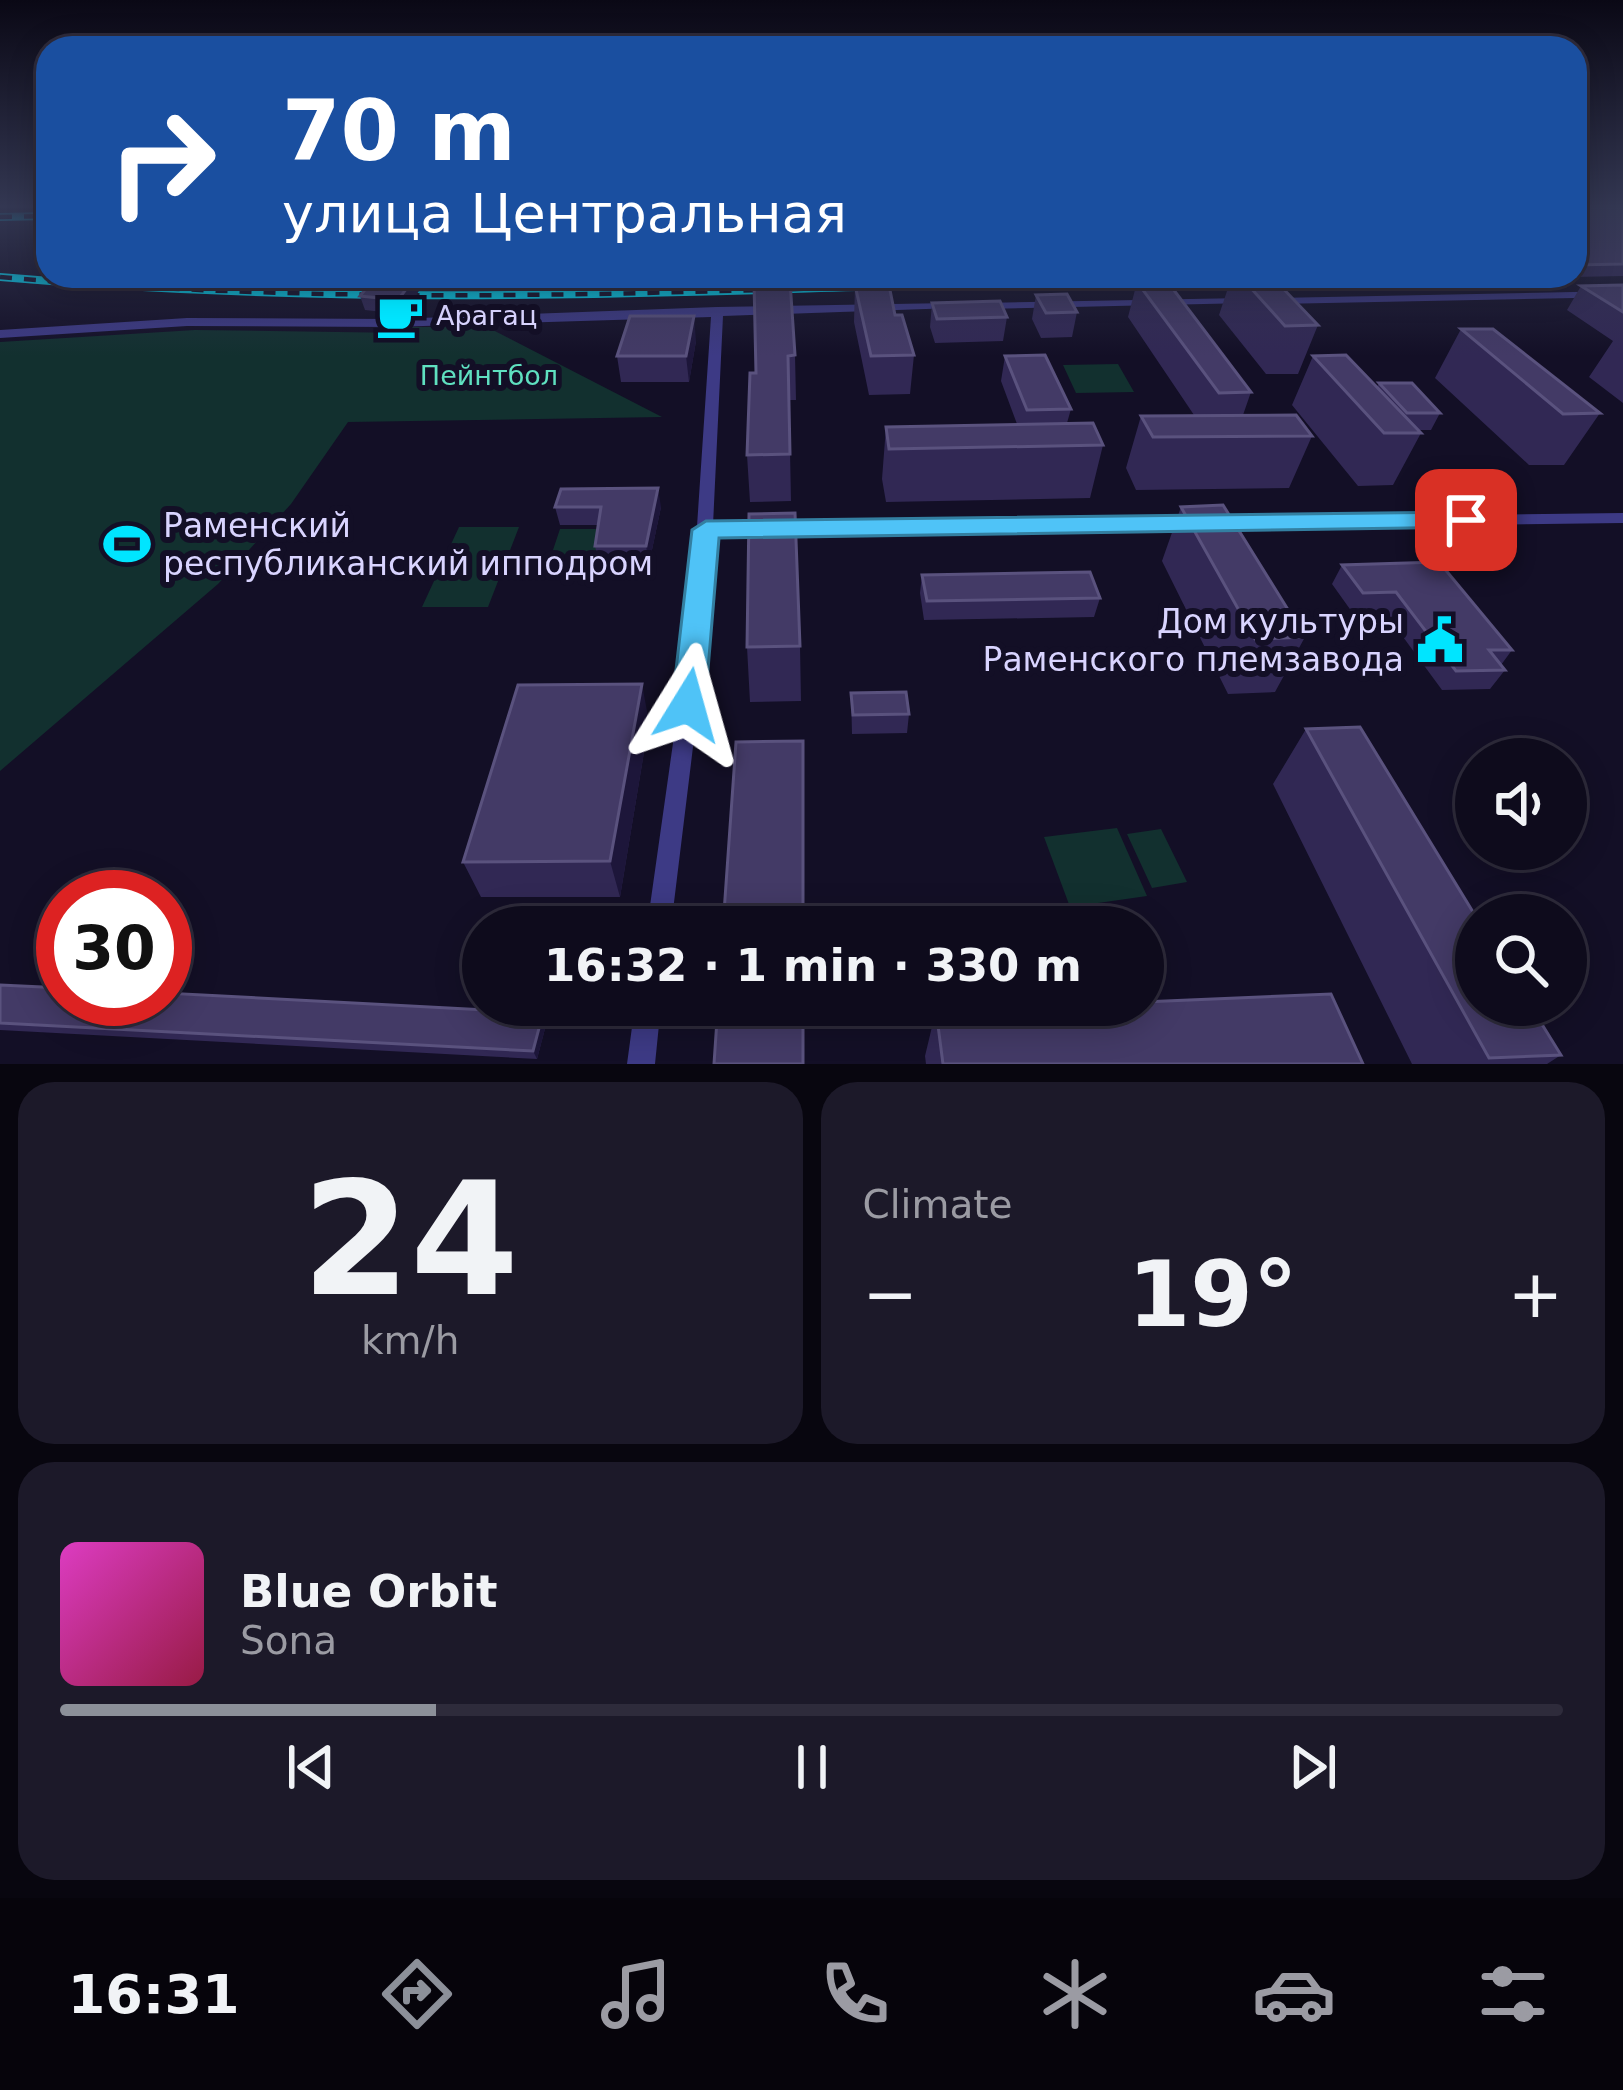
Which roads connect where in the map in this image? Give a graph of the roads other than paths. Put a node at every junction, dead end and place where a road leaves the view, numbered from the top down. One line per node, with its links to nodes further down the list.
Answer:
1 (1623, 294): 2 (street)
2 (717, 311): 3 (street); 5 (street)
3 (0, 334)
4 (1623, 518): 5 (street)
5 (706, 530): 6 (street)
6 (661, 906)
7 (646, 1026): 8 (street)
8 (641, 1064)

